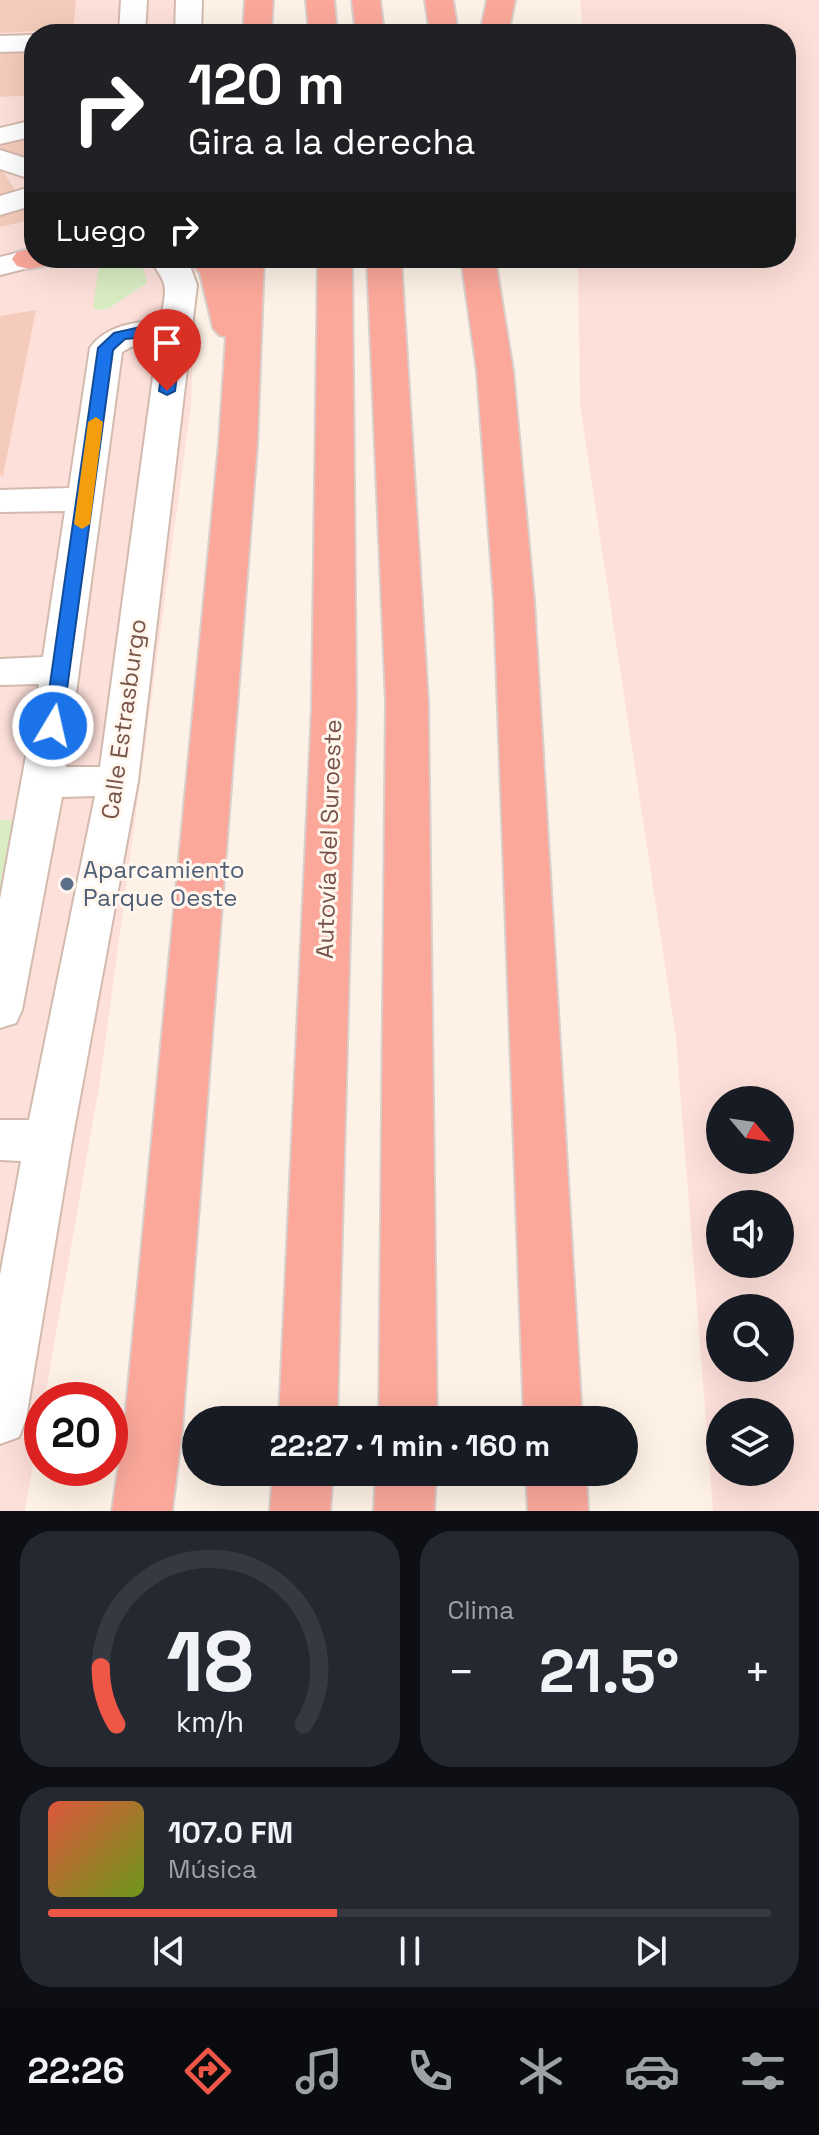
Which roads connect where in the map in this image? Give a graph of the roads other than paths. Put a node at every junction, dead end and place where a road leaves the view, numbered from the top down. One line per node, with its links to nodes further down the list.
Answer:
1 (134, 0): 8 (street)
2 (189, 0): 9 (street)
3 (259, 0): 10 (highway)
4 (320, 0): 11 (highway)
5 (366, 0): 12 (highway)
6 (439, 0): 13 (highway)
7 (501, 0): 14 (highway)
8 (133, 24)
9 (188, 24)
10 (258, 24)
11 (322, 24)
12 (369, 24)
13 (443, 24)
14 (496, 24)
15 (24, 43): 16 (street)
16 (0, 44)
17 (24, 130): 18 (street)
18 (0, 136)
19 (24, 198): 20 (street)
20 (0, 206)
21 (24, 224): 22 (street)
22 (0, 230)
23 (175, 268): 30 (street, Calle Estrasburgo)
24 (214, 268): 32 (highway)
25 (247, 268): 32 (highway)
26 (335, 268): 42 (highway, Autovía del Suroeste)
27 (385, 268): 43 (highway)
28 (480, 268): 31 (highway)
29 (503, 268): 31 (highway)
30 (175, 331): 33 (street); 37 (street, Calle Estrasburgo)
31 (495, 371): 44 (highway)
32 (243, 372): 49 (highway)
33 (85, 499): 34 (street); 35 (street)
34 (0, 501)
35 (62, 670): 36 (street); 38 (street)
36 (0, 672)
37 (118, 781): 38 (street); 41 (street, Calle Estrasburgo)
38 (44, 782): 39 (street)
39 (0, 1010)
40 (0, 1140): 41 (street)
41 (48, 1141): 45 (street, Calle Estrasburgo)
42 (309, 1406)
43 (408, 1406)
44 (552, 1406)
45 (0, 1419)
46 (302, 1486): 50 (highway)
47 (405, 1486): 51 (highway)
48 (557, 1486): 52 (highway)
49 (142, 1511)
50 (300, 1511)
51 (404, 1511)
52 (558, 1511)

